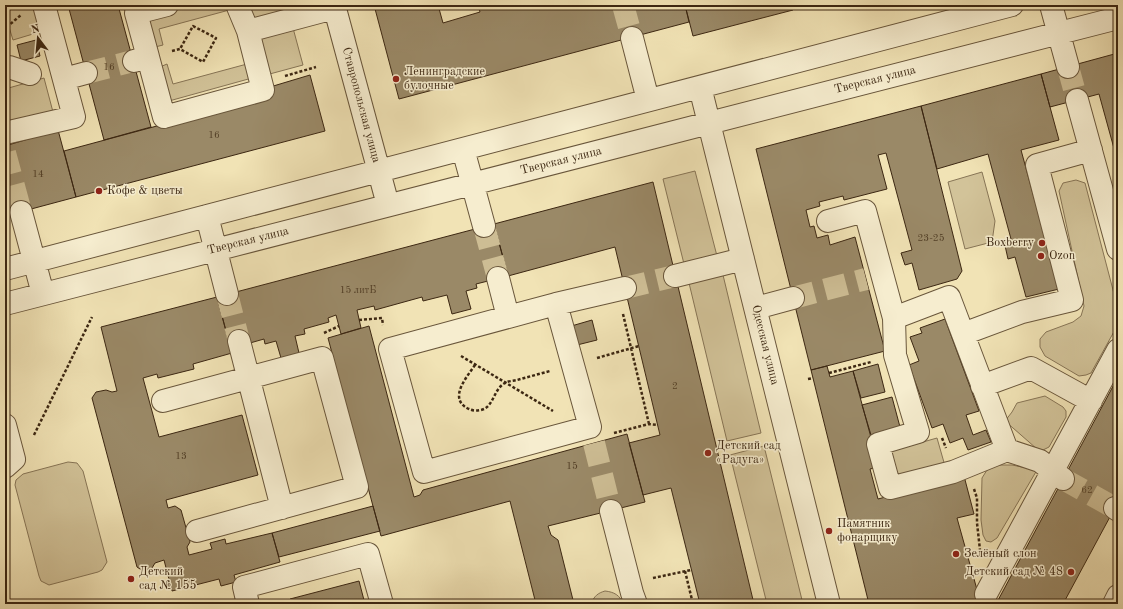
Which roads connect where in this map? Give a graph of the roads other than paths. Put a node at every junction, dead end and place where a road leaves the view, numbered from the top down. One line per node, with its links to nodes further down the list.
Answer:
1 (167, 5): 9 (street)
2 (1012, 5): 17 (street)
3 (1039, 5): 10 (street)
4 (1051, 5): 10 (street)
5 (334, 6): 9 (street); 24 (street, Ставропольская улица)
6 (35, 8): 16 (street)
7 (238, 8): 9 (street)
8 (1118, 18): 10 (street, Тверская улица)
9 (248, 31)
10 (1053, 34): 13 (street); 20 (street, Тверская улица)
11 (632, 38): 18 (street)
12 (6, 62): 15 (street)
13 (1068, 67)
14 (86, 73): 16 (street)
15 (30, 74)
16 (64, 79): 21 (street)
17 (700, 87): 18 (street); 20 (street, Одесская улица)
18 (648, 100): 22 (street)
19 (1077, 100): 23 (street)
20 (709, 123): 25 (street, Тверская улица); 33 (street, Одесская улица)
21 (5, 133)
22 (463, 149): 24 (street); 25 (street)
23 (1090, 150): 31 (street); 47 (street)
24 (379, 171): 26 (street, Ставропольская улица); 28 (street)
25 (472, 184): 26 (street, Тверская улица); 30 (street)
26 (388, 205): 32 (street, Тверская улица)
27 (21, 212): 34 (street)
28 (207, 216): 32 (street); 34 (street)
29 (828, 221): 46 (street)
30 (484, 226)
31 (1118, 249)
32 (215, 250): 39 (street, Тверская улица); 40 (street)
33 (743, 259): 36 (street); 44 (street, Одесская улица)
34 (34, 261): 35 (street); 39 (street)
35 (5, 269)
36 (676, 276)
37 (498, 278): 45 (street)
38 (621, 289): 43 (street)
39 (43, 294): 42 (street, Тверская улица)
40 (227, 294)
41 (793, 298): 44 (street)
42 (5, 304)
43 (556, 304): 45 (street); 45 (street)
44 (756, 308): 66 (street, Одесская улица)
45 (508, 317)
46 (894, 318): 47 (street); 55 (street)
47 (963, 334): 51 (street)
48 (239, 341): 50 (street)
49 (1118, 350): 53 (street)
50 (248, 378): 52 (street); 58 (street); 58 (street)
51 (982, 386): 53 (street); 55 (street)
52 (163, 402)
53 (1091, 402): 57 (street)
54 (5, 426): 56 (street)
55 (1007, 450): 57 (street)
56 (10, 463)
57 (1058, 475): 62 (street)
58 (282, 508): 60 (street)
59 (611, 511): 61 (street)
60 (197, 531)
61 (633, 594)
62 (986, 594)
63 (1118, 596): 67 (street)
64 (248, 604): 65 (street)
65 (382, 604)
66 (829, 604)
67 (1114, 604)

